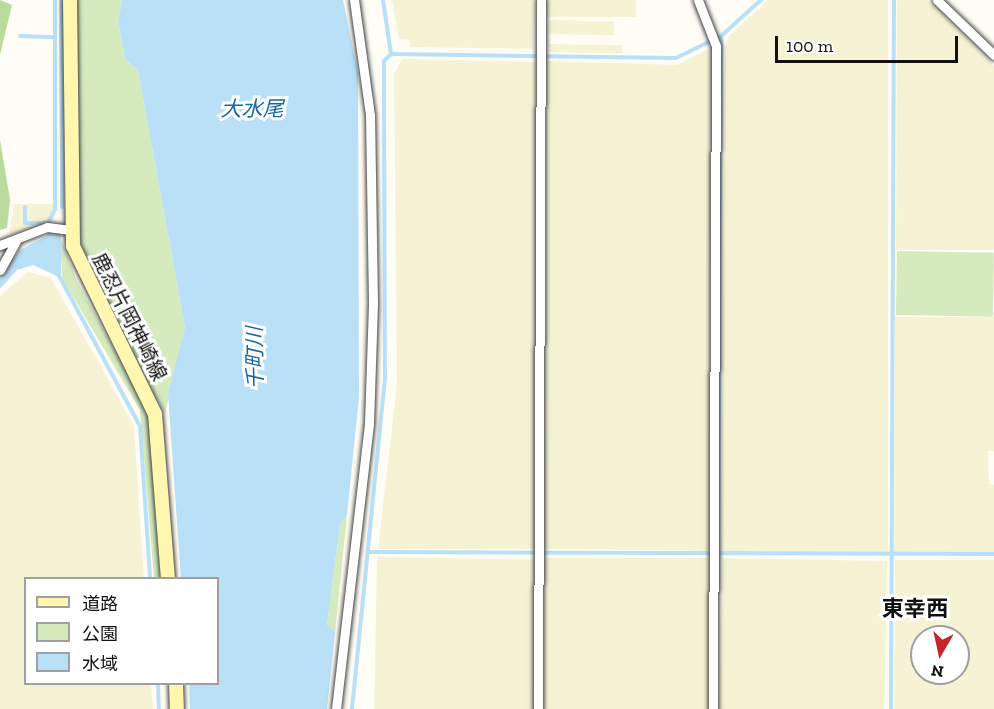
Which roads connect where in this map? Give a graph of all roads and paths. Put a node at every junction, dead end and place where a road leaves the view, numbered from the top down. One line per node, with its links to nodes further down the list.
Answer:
1 (70, 0): 7 (main road, 鹿忍片岡神崎線)
2 (354, 0): 14 (street)
3 (541, 0): 15 (street)
4 (698, 0): 16 (street)
5 (937, 0): 6 (street)
6 (994, 55)
7 (66, 229): 8 (street); 11 (main road, 鹿忍片岡神崎線)
8 (16, 241): 9 (street); 10 (street)
9 (0, 245)
10 (0, 270)
11 (168, 577)
12 (176, 685): 13 (main road)
13 (177, 709)
14 (336, 709)
15 (538, 709)
16 (713, 709)

